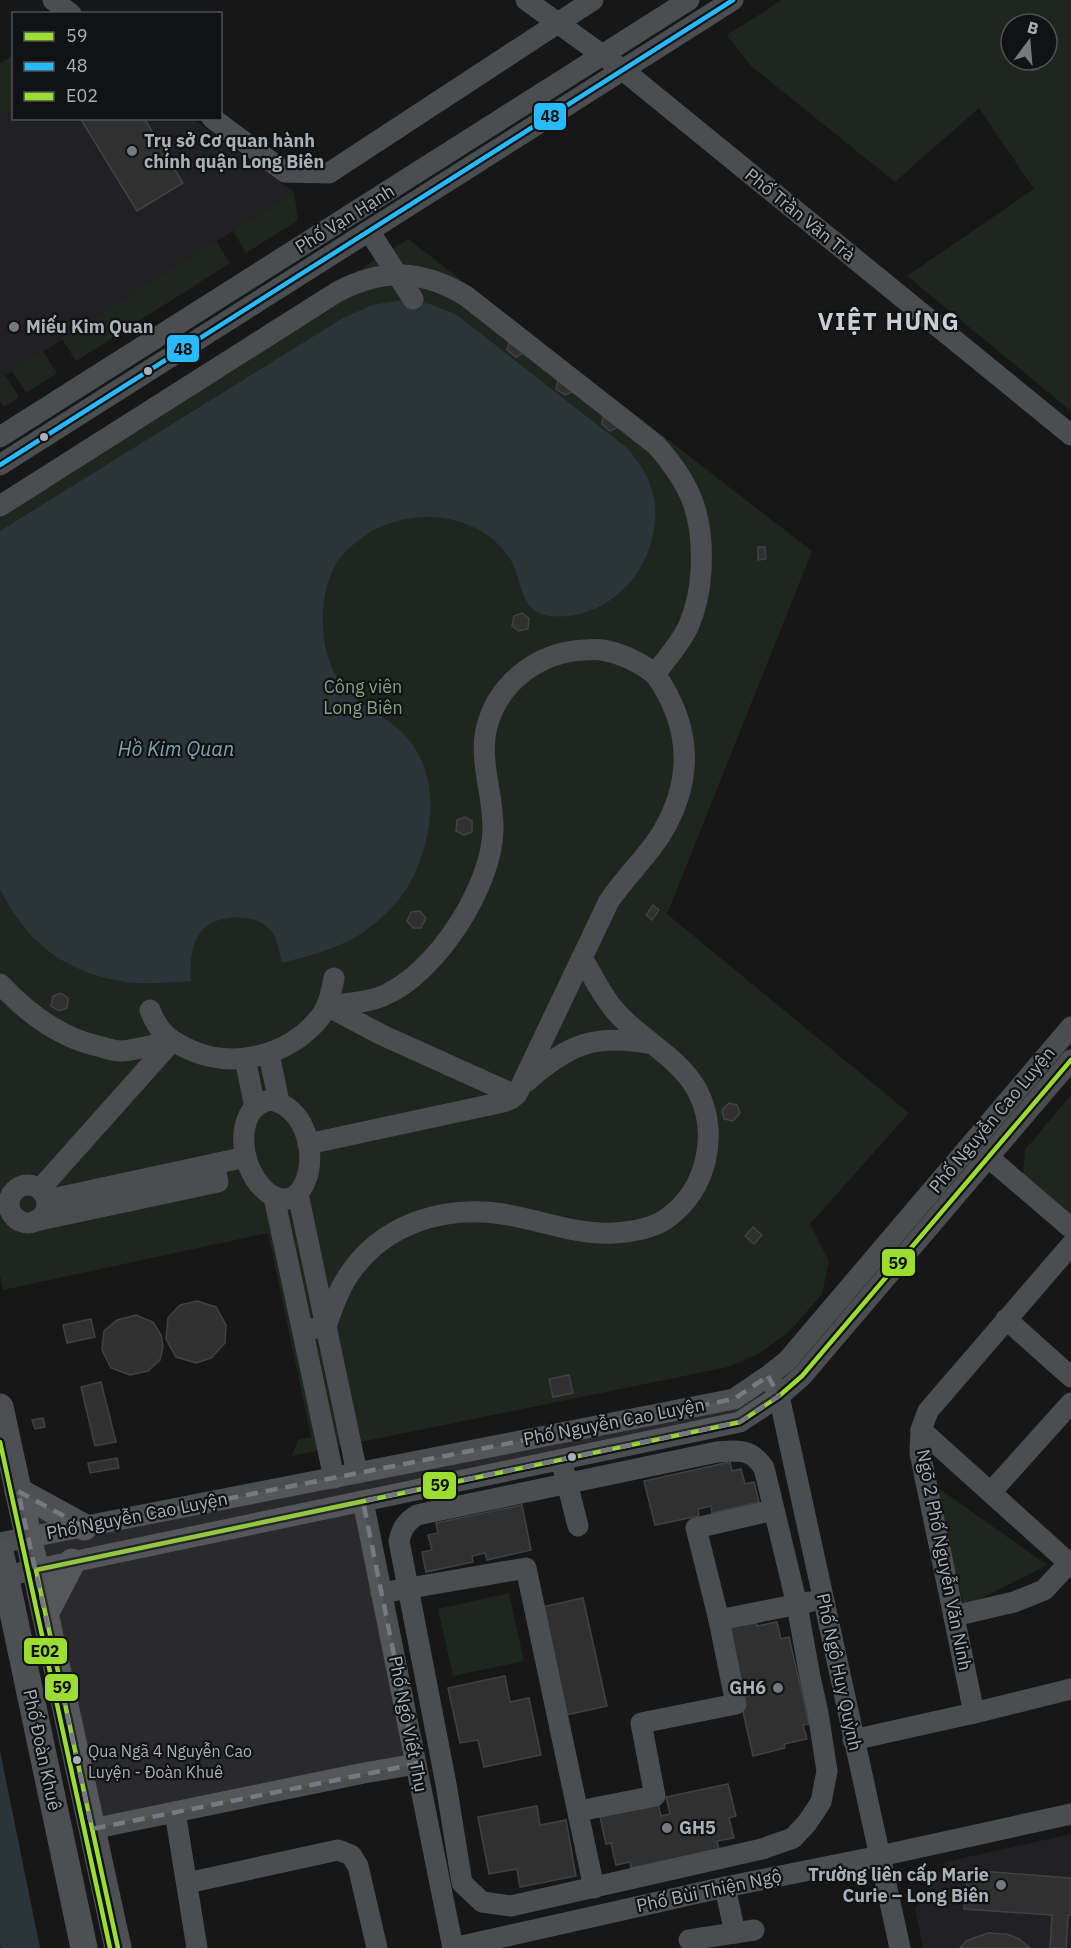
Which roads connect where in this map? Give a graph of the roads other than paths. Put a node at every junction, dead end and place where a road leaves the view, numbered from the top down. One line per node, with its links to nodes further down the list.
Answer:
1 (53, 0): 6 (street)
2 (526, 0): 7 (street, Phố Trần Văn Trà)
3 (593, 0): 7 (street)
4 (689, 0): 8 (street, Phố Vạn Hạnh)
5 (733, 0): 9 (street, Phố Vạn Hạnh)
6 (68, 12)
7 (558, 22): 8 (street, Phố Trần Văn Trà); 10 (street)
8 (602, 55): 9 (street, Phố Trần Văn Trà); 15 (street, Phố Vạn Hạnh)
9 (622, 70): 11 (street, Phố Vạn Hạnh); 14 (street, Phố Trần Văn Trà)
10 (215, 120)
11 (369, 231): 12 (street); 16 (street, Phố Vạn Hạnh)
12 (397, 274): 13 (street); 17 (street); 18 (street)
13 (414, 299)
14 (1071, 435)
15 (0, 437)
16 (0, 465)
17 (0, 506)
18 (655, 674): 19 (street); 22 (street)
19 (582, 958): 24 (street); 29 (street)
20 (334, 978): 22 (street)
21 (0, 984): 27 (street)
22 (327, 1006): 30 (street); 34 (street)
23 (150, 1010): 27 (street)
24 (625, 1021): 26 (street); 28 (street)
25 (1071, 1027): 52 (street, Phố Nguyễn Cao Luyện)
26 (609, 1040): 28 (street); 31 (street)
27 (172, 1041): 32 (street); 43 (street)
28 (653, 1044): 50 (street)
29 (540, 1046): 31 (street); 34 (street)
30 (269, 1054): 32 (street); 35 (street)
31 (559, 1056): 34 (street)
32 (245, 1059): 36 (street)
33 (1071, 1060): 39 (street, Phố Nguyễn Cao Luyện)
34 (518, 1091): 37 (street)
35 (279, 1102): 36 (street); 37 (street)
36 (255, 1107): 38 (street)
37 (308, 1144): 42 (street)
38 (246, 1157): 40 (street); 44 (street)
39 (988, 1158): 46 (street); 54 (street, Phố Nguyễn Cao Luyện)
40 (214, 1164): 43 (street); 45 (street)
41 (7, 1193): 43 (street); 45 (street)
42 (298, 1194): 44 (street); 50 (street)
43 (44, 1195): 45 (street)
44 (274, 1197): 51 (street)
45 (32, 1222): 47 (street)
46 (1071, 1228)
47 (0, 1229)
48 (1071, 1245): 49 (street, Ngõ 2 Phố Nguyễn Văn Ninh)
49 (1006, 1319): 53 (street); 57 (street, Ngõ 2 Phố Nguyễn Văn Ninh)
50 (326, 1326): 51 (street); 59 (street)
51 (303, 1331): 60 (street)
52 (768, 1376): 54 (street, Phố Ngô Huy Quỳnh); 59 (street, Phố Nguyễn Cao Luyện)
53 (1071, 1377)
54 (779, 1396): 58 (street, Phố Nguyễn Cao Luyện); 76 (street, Phố Ngô Huy Quỳnh)
55 (1071, 1403): 63 (street)
56 (0, 1407): 62 (main road, Phố Đoàn Khuê)
57 (921, 1430): 63 (street); 79 (street, Ngõ 2 Phố Nguyễn Văn Ninh)
58 (562, 1459): 61 (street); 64 (street, Phố Nguyễn Cao Luyện)
59 (357, 1473): 60 (street, Phố Nguyễn Cao Luyện)
60 (334, 1478): 67 (street, Phố Nguyễn Cao Luyện)
61 (568, 1485): 65 (street); 66 (street); 74 (street)
62 (18, 1491): 67 (main road); 68 (main road, Phố Đoàn Khuê)
63 (990, 1492): 71 (street)
64 (363, 1501): 70 (street, Phố Nguyễn Cao Luyện); 75 (street, Phố Ngô Viết Thụ)
65 (774, 1510): 77 (street); 80 (street)
66 (578, 1526)
67 (84, 1527): 68 (street, Phố Nguyễn Cao Luyện)
68 (29, 1538): 69 (street, Phố Nguyễn Cao Luyện); 73 (main road, Phố Đoàn Khuê)
69 (0, 1544)
70 (72, 1562): 73 (street, Phố Nguyễn Cao Luyện); 78 (main road)
71 (1070, 1562): 79 (street)
72 (2, 1567): 73 (street, Phố Nguyễn Cao Luyện); 96 (main road, Phố Đoàn Khuê)
73 (36, 1570): 78 (main road, Phố Đoàn Khuê)
74 (409, 1589): 75 (street); 85 (street); 87 (street)
75 (381, 1593): 84 (street, Phố Ngô Viết Thụ)
76 (823, 1598): 77 (street); 83 (street, Phố Ngô Huy Quỳnh)
77 (797, 1605): 80 (street); 94 (street)
78 (45, 1614): 90 (main road, Phố Đoàn Khuê)
79 (954, 1616): 82 (street, Ngõ 2 Phố Nguyễn Văn Ninh)
80 (718, 1620): 87 (street)
81 (1071, 1689): 82 (street)
82 (974, 1713): 83 (street)
83 (854, 1740): 91 (street, Phố Ngô Huy Quỳnh)
84 (416, 1764): 86 (street, Phố Ngô Viết Thụ); 88 (street)
85 (446, 1784): 86 (street); 94 (street)
86 (421, 1791): 100 (street, Phố Ngô Viết Thụ)
87 (579, 1811): 94 (street)
88 (175, 1812): 90 (street); 92 (street)
89 (1071, 1814): 91 (street, Phố Bùi Thiện Ngộ)
90 (92, 1829): 97 (main road, Phố Đoàn Khuê)
91 (880, 1856): 93 (street, Phố Bùi Thiện Ngộ); 101 (street, Phố Ngô Huy Quỳnh)
92 (187, 1883): 98 (street); 99 (street)
93 (725, 1887): 95 (street); 100 (street, Phố Bùi Thiện Ngộ)
94 (594, 1888)
95 (689, 1941)
96 (84, 1948)
97 (118, 1948)
98 (197, 1948)
99 (377, 1948)
100 (453, 1948)
101 (900, 1948)

